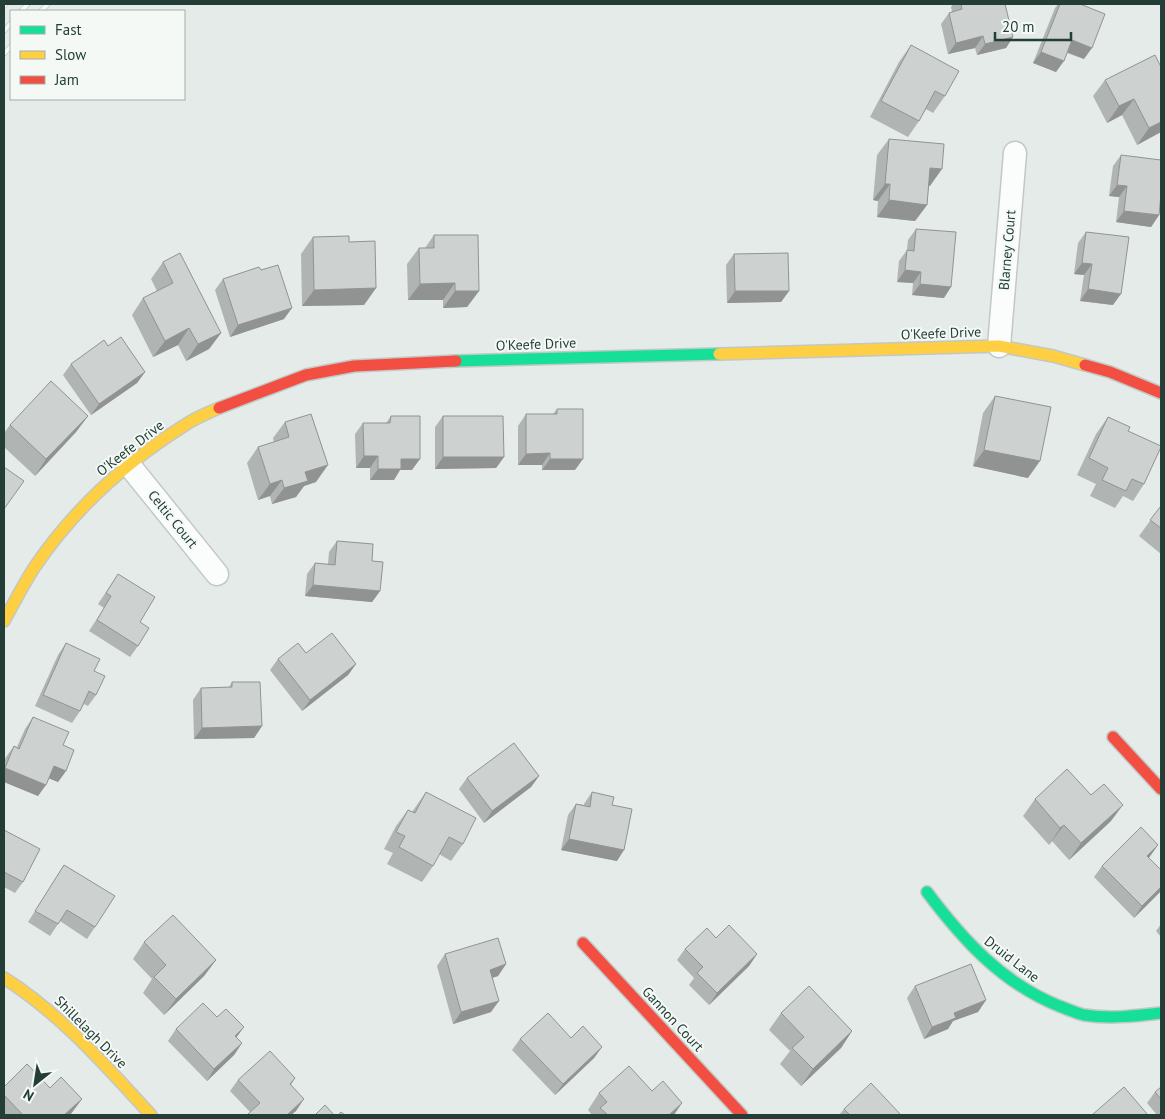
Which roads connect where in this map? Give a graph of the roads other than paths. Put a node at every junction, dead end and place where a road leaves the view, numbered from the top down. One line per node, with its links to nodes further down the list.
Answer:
1 (1015, 153): 2 (street, Blarney Court)
2 (999, 346): 3 (street, O'Keefe Drive); 4 (street, O'Keefe Drive)
3 (1161, 394)
4 (129, 464): 5 (street, Celtic Court); 6 (street, O'Keefe Drive)
5 (217, 574)
6 (4, 621)
7 (1113, 738): 8 (street)
8 (1161, 789)
9 (927, 892): 12 (street, Druid Lane)
10 (583, 943): 14 (street, Gannon Court)
11 (4, 978): 13 (street, Shillelagh Drive)
12 (1161, 1013)
13 (151, 1115)
14 (742, 1115)

